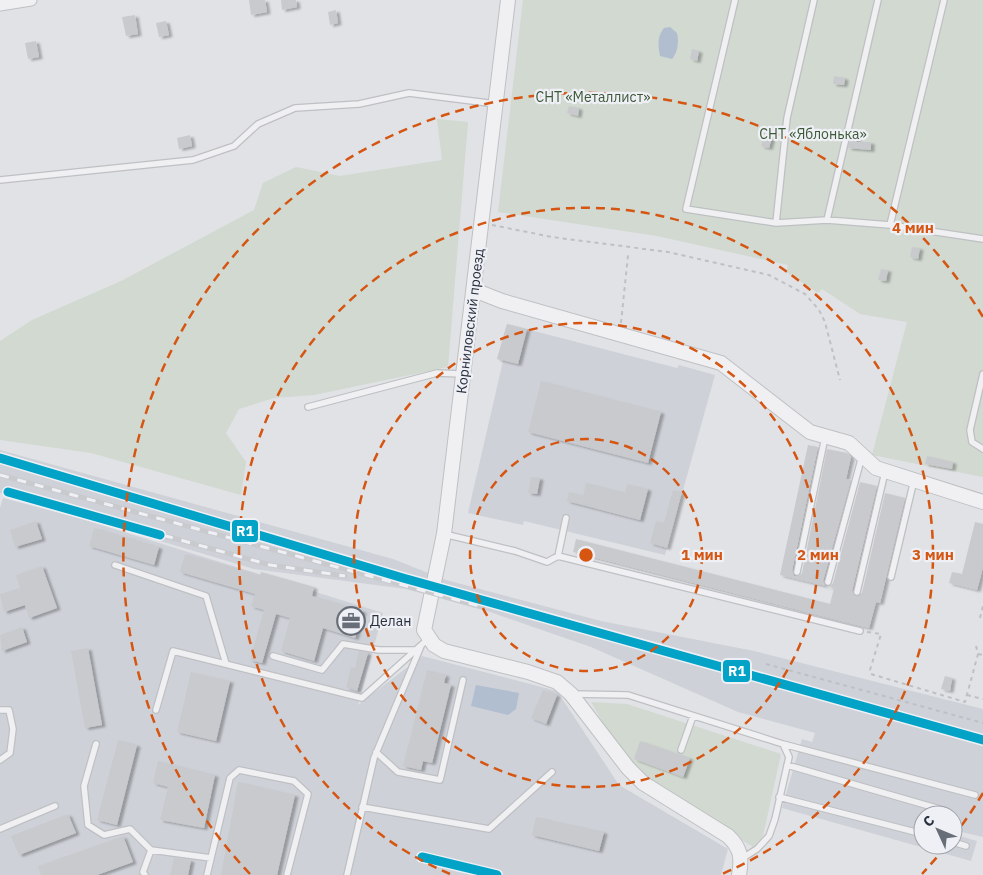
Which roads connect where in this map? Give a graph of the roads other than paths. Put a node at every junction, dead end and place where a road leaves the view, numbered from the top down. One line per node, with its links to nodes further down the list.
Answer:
1 (31, 0): 7 (street)
2 (508, 0): 8 (street, Корниловский проезд)
3 (735, 0): 11 (lane)
4 (814, 0): 11 (lane)
5 (878, 0): 10 (lane)
6 (944, 0): 12 (lane)
7 (0, 5)
8 (496, 104): 9 (lane); 14 (street, Корниловский проезд)
9 (0, 180)
10 (827, 220): 11 (lane); 12 (lane)
11 (776, 223)
12 (890, 225): 13 (lane)
13 (983, 239)
14 (474, 290): 15 (street, Корниловский проезд); 18 (street)
15 (464, 374): 17 (lane); 25 (street, Корниловский проезд)
16 (983, 374): 19 (lane)
17 (308, 407)
18 (825, 436): 20 (street); 28 (lane)
19 (983, 450)
20 (862, 455): 21 (street); 30 (lane)
21 (885, 472): 22 (street); 31 (lane)
22 (914, 480): 23 (street); 29 (lane)
23 (983, 502)
24 (566, 518): 26 (lane)
25 (444, 534): 26 (lane); 33 (street, Корниловский проезд)
26 (558, 556): 32 (lane)
27 (115, 565): 36 (lane)
28 (797, 572)
29 (890, 578)
30 (828, 582)
31 (857, 592)
32 (860, 631)
33 (425, 642): 34 (lane); 38 (street); 45 (lane)
34 (416, 650): 35 (lane); 36 (lane)
35 (273, 656)
36 (226, 664): 40 (lane)
37 (463, 680): 45 (lane)
38 (570, 694): 41 (lane); 60 (street)
39 (0, 710): 46 (lane)
40 (156, 710)
41 (693, 716): 43 (lane); 44 (lane)
42 (96, 744): 58 (lane)
43 (783, 744): 47 (lane); 49 (lane)
44 (681, 750)
45 (376, 752): 53 (lane)
46 (0, 760)
47 (787, 765): 50 (lane); 51 (lane)
48 (552, 772): 53 (lane)
49 (975, 795)
50 (779, 797): 55 (lane); 60 (lane)
51 (926, 805)
52 (55, 806): 54 (lane)
53 (362, 807): 64 (lane)
54 (0, 829)
55 (913, 831)
56 (963, 845): 57 (lane)
57 (966, 846)
58 (151, 850): 59 (lane); 61 (lane)
59 (211, 858): 62 (lane); 63 (lane)
60 (741, 859): 65 (street)
61 (141, 874)
62 (207, 875)
63 (287, 875)
64 (347, 875)
65 (739, 875)

